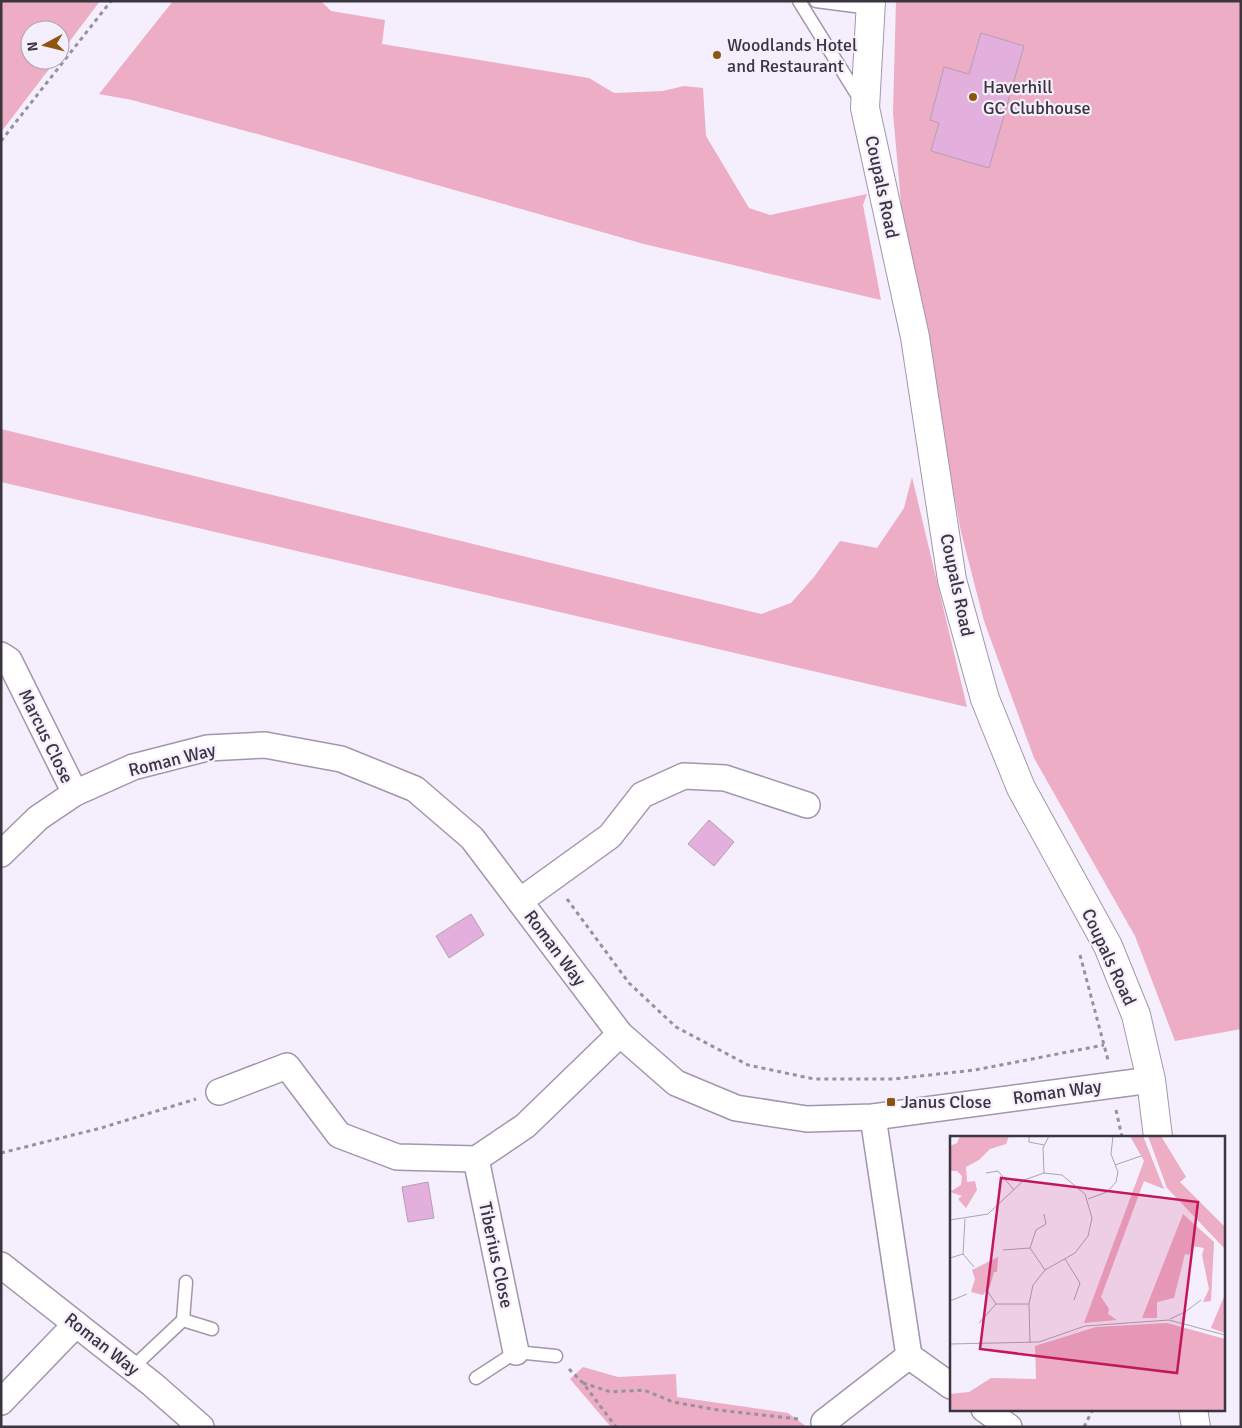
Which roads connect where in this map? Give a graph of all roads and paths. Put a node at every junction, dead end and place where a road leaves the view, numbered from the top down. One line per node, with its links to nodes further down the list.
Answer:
1 (111, 1): 6 (path)
2 (799, 1): 5 (lane)
3 (816, 1): 4 (lane)
4 (871, 4): 5 (street, Coupals Road)
5 (865, 108): 15 (street, Coupals Road)
6 (1, 141)
7 (1, 655): 8 (street, Marcus Close)
8 (75, 793): 10 (street, Roman Way); 12 (street, Roman Way)
9 (807, 805): 11 (street)
10 (1, 854)
11 (552, 878): 12 (street); 14 (path)
12 (520, 901): 13 (street, Roman Way)
13 (620, 1034): 17 (street, Roman Way); 20 (street)
14 (1104, 1045)
15 (1151, 1080): 17 (street, Roman Way); 18 (street, Coupals Road)
16 (219, 1092): 19 (path); 20 (street)
17 (874, 1117): 28 (street)
18 (1158, 1136)
19 (1, 1153)
20 (476, 1159): 26 (street, Tiberius Close)
21 (1, 1265): 24 (street, Roman Way)
22 (186, 1282): 23 (lane)
23 (183, 1320): 25 (lane); 29 (lane)
24 (76, 1324): 29 (street, Roman Way); 33 (street)
25 (212, 1329)
26 (516, 1352): 27 (lane); 30 (lane)
27 (556, 1356): 31 (path)
28 (909, 1356): 32 (street); 37 (street)
29 (132, 1368): 38 (street, Roman Way)
30 (476, 1378)
31 (583, 1383): 37 (path); 39 (path)
32 (950, 1385)
33 (1, 1402)
34 (985, 1410): 40 (street)
35 (1093, 1410): 41 (path)
36 (1193, 1410): 42 (street)
37 (824, 1422)
38 (201, 1427)
39 (616, 1427)
40 (1008, 1427)
41 (1084, 1427)
42 (1196, 1427)

